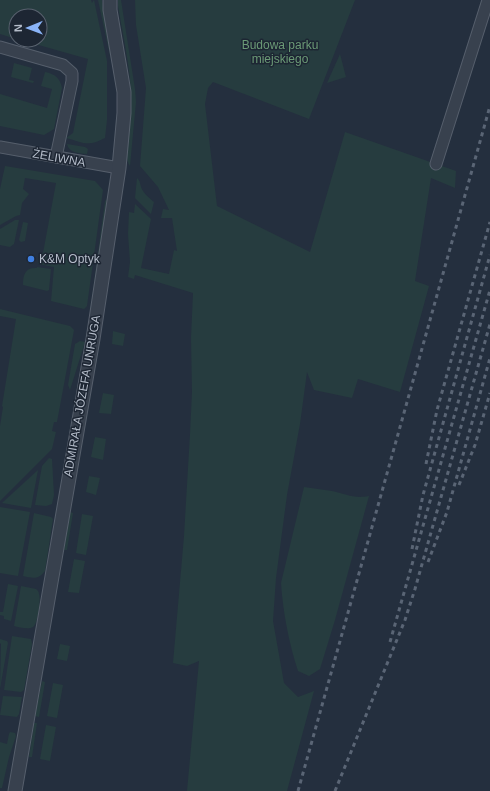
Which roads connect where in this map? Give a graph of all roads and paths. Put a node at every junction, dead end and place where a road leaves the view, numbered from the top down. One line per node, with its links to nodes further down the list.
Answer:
1 (110, 0): 7 (street, ADMIRAŁA JÓZEFA UNRUGA)
2 (488, 0): 6 (street)
3 (0, 47): 5 (street)
4 (0, 147): 5 (street, ŻELIWNA)
5 (56, 157): 7 (street, ŻELIWNA)
6 (436, 164)
7 (119, 168): 8 (street, ADMIRAŁA JÓZEFA UNRUGA)
8 (15, 791)

